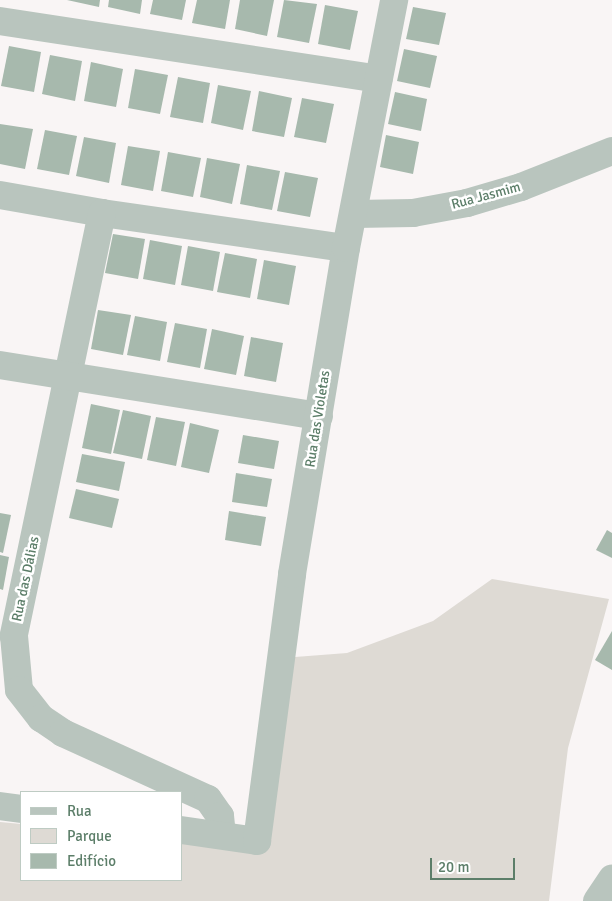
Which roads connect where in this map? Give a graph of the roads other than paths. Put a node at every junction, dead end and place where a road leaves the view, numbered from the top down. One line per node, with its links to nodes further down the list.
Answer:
1 (394, 0): 3 (street, Rua das Violetas)
2 (0, 21): 3 (street)
3 (379, 79): 7 (street, Rua das Violetas)
4 (612, 151): 7 (street, Rua Jasmim)
5 (0, 195): 6 (street)
6 (102, 213): 8 (street); 10 (street, Rua das Dálias)
7 (354, 214): 8 (street, Rua das Violetas)
8 (346, 248): 11 (street, Rua das Violetas)
9 (0, 365): 10 (street)
10 (70, 377): 11 (street); 15 (street, Rua das Dálias)
11 (319, 416): 15 (street, Rua das Violetas)
12 (0, 806): 13 (street)
13 (20, 809)
14 (182, 830): 15 (street)
15 (222, 835)
16 (612, 879): 17 (street)
17 (597, 901)

